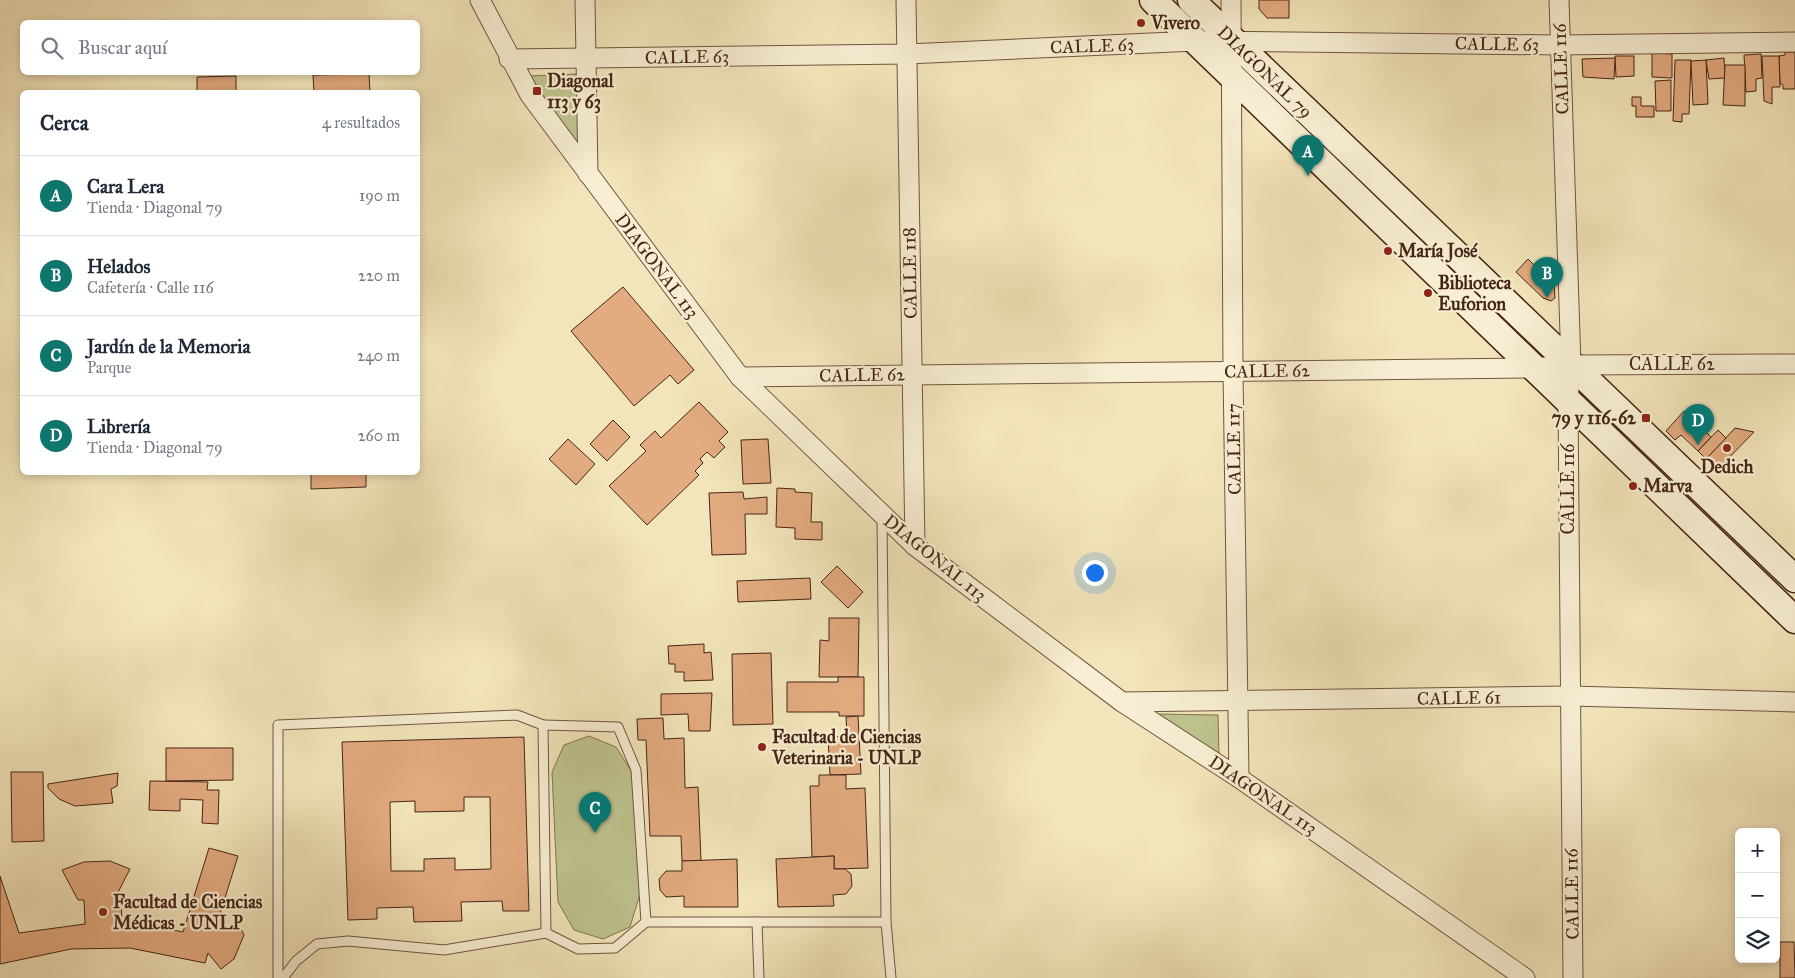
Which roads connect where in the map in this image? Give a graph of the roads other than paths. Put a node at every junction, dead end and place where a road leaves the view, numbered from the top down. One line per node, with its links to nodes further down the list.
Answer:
1 (480, 0): 14 (street, DIAGONAL 113)
2 (585, 0): 13 (street)
3 (906, 0): 12 (street, CALLE 118)
4 (1154, 0): 9 (main road, DIAGONAL 79)
5 (1191, 0): 8 (main road, DIAGONAL 79)
6 (1232, 0): 8 (street, CALLE 117)
7 (1558, 0): 11 (street, CALLE 116)
8 (1233, 41): 9 (street, CALLE 63); 11 (street, CALLE 63); 15 (street, CALLE 117); 17 (main road, DIAGONAL 79)
9 (1196, 42): 12 (street, CALLE 63); 15 (main road, DIAGONAL 79)
10 (1795, 42): 11 (street, CALLE 63)
11 (1559, 45): 17 (street, CALLE 116)
12 (907, 54): 13 (street, CALLE 63); 21 (street, CALLE 118)
13 (586, 58): 14 (street, CALLE 63); 16 (street)
14 (509, 59): 16 (street, DIAGONAL 113)
15 (1233, 76): 19 (main road, DIAGONAL 79); 20 (street, CALLE 117)
16 (588, 174): 22 (street, DIAGONAL 113)
17 (1571, 364): 18 (street, CALLE 62); 19 (street, CALLE 62); 23 (street, CALLE 116); 26 (main road, DIAGONAL 79)
18 (1795, 364)
19 (1533, 368): 20 (street, CALLE 62); 23 (main road, DIAGONAL 79)
20 (1233, 371): 21 (street, CALLE 62); 29 (street, CALLE 117)
21 (912, 375): 22 (street, CALLE 62); 25 (street, CALLE 118)
22 (740, 377): 24 (street, DIAGONAL 113)
23 (1568, 401): 27 (main road, DIAGONAL 79); 28 (street, CALLE 116)
24 (882, 514): 25 (street, DIAGONAL 113); 36 (lane)
25 (915, 546): 30 (street, DIAGONAL 113)
26 (1795, 579)
27 (1795, 620)
28 (1570, 696): 29 (street, CALLE 61); 31 (street, CALLE 61); 43 (street, CALLE 116)
29 (1238, 701): 30 (street, CALLE 61); 33 (street, CALLE 117)
30 (1122, 702): 33 (street, DIAGONAL 113)
31 (1795, 702)
32 (543, 725): 34 (lane); 37 (lane); 38 (lane)
33 (1240, 778): 42 (street, DIAGONAL 113)
34 (646, 922): 35 (lane); 37 (lane)
35 (757, 922): 36 (lane); 40 (lane)
36 (886, 922): 41 (lane)
37 (546, 933): 39 (lane)
38 (278, 978)
39 (283, 978)
40 (759, 978)
41 (891, 978)
42 (1525, 978)
43 (1573, 978)

